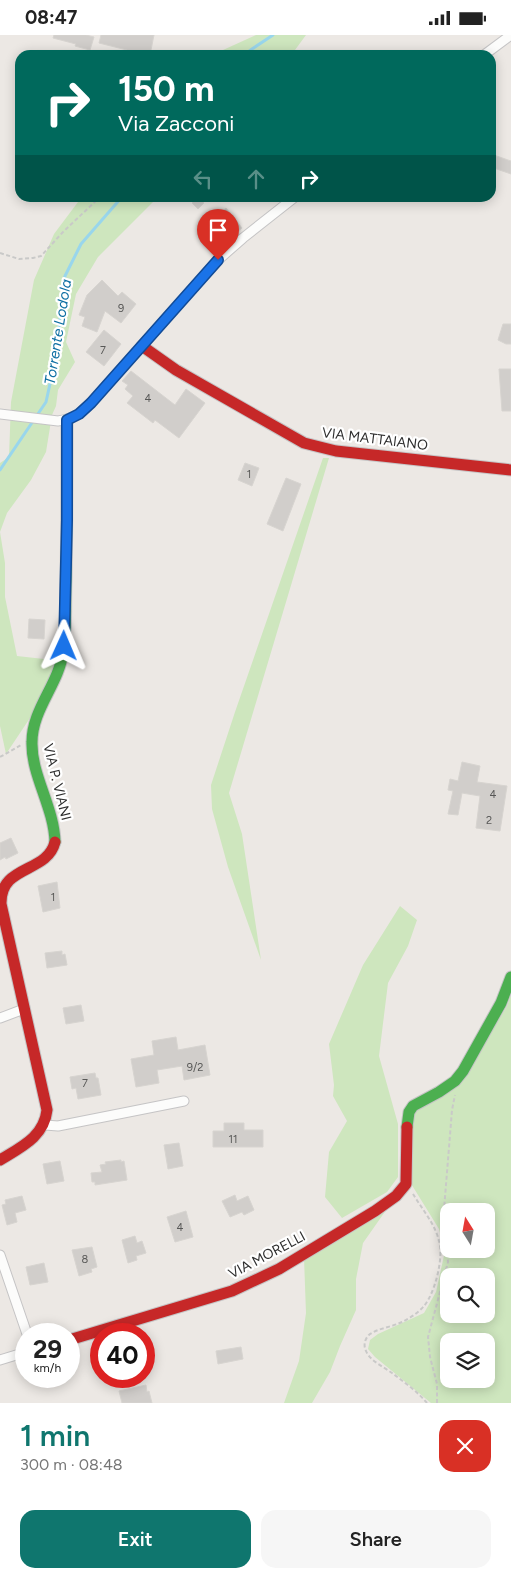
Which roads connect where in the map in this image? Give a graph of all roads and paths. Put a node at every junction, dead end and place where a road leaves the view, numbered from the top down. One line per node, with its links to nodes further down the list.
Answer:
1 (511, 35): 2 (street)
2 (491, 50)
3 (95, 202): 5 (path)
4 (289, 202): 6 (street)
5 (0, 253)
6 (142, 346): 8 (street); 9 (street, VIA MATTAIANO)
7 (0, 414): 8 (street)
8 (62, 421): 10 (street, VIA P. VIANI)
9 (511, 470)
10 (31, 737): 11 (path); 13 (street, VIA P. VIANI)
11 (0, 757)
12 (511, 977): 15 (street)
13 (24, 1009): 14 (street); 17 (street, VIA P. VIANI)
14 (0, 1019)
15 (455, 1081): 19 (street); 26 (path)
16 (184, 1101): 17 (street)
17 (45, 1125): 18 (street)
18 (0, 1160)
19 (406, 1184): 22 (street, VIA MORELLI); 25 (path)
20 (0, 1255): 21 (street)
21 (23, 1323)
22 (80, 1337)
23 (15, 1355): 24 (street)
24 (0, 1360)
25 (427, 1403)
26 (437, 1403)

